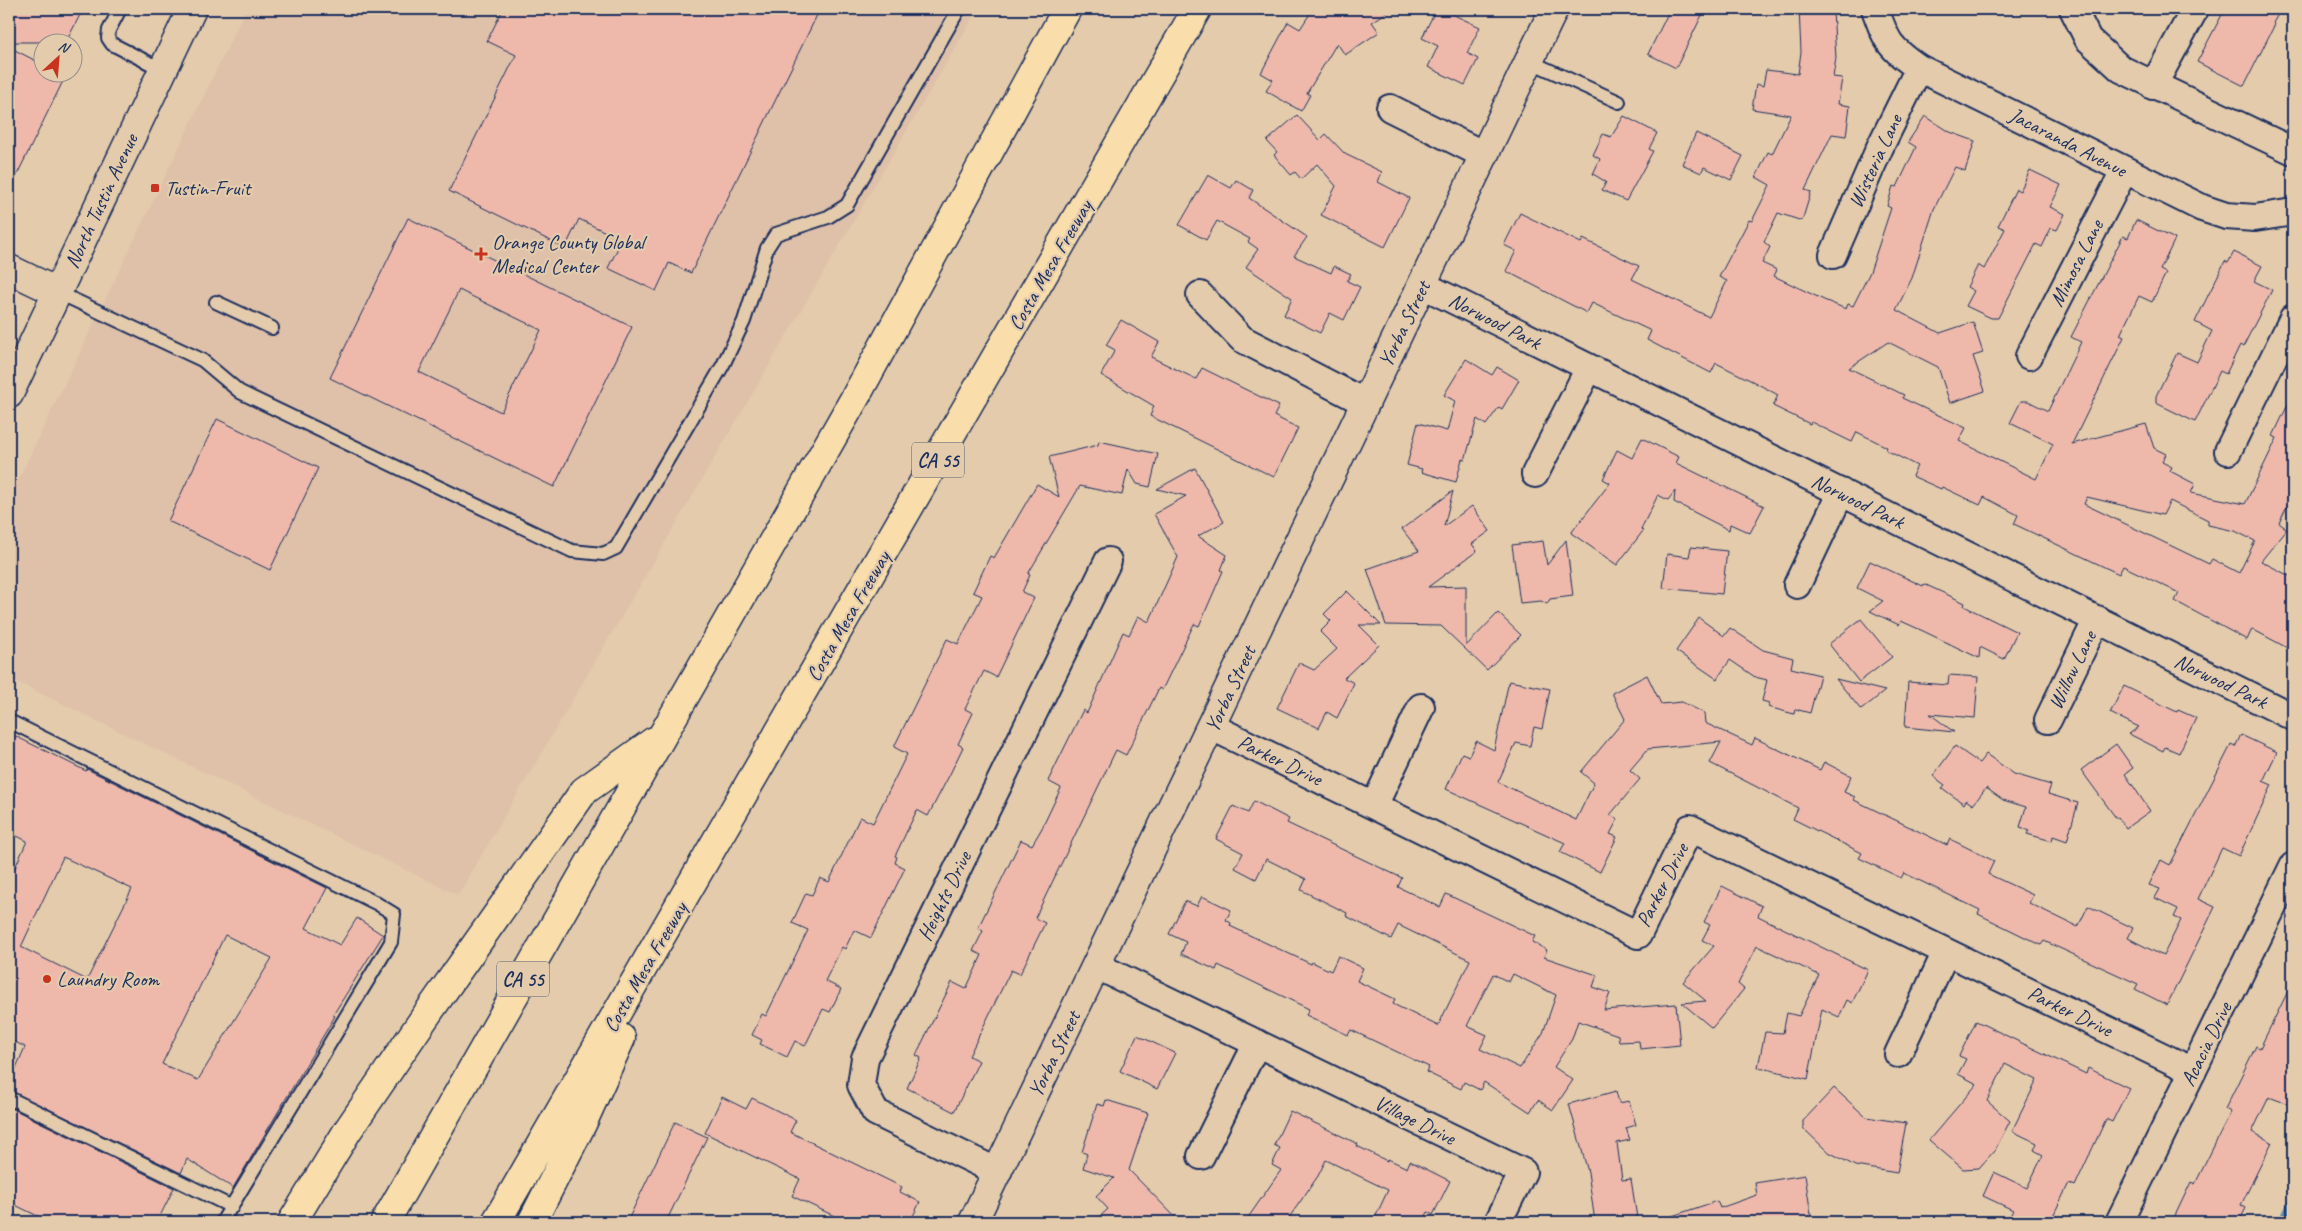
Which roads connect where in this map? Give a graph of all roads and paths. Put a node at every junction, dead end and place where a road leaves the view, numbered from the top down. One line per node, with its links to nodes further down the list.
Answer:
1 (120, 9): 12 (lane)
2 (192, 9): 12 (main road, North Tustin Avenue)
3 (959, 9): 23 (lane)
4 (1067, 9): 43 (highway, CA 55)
5 (1198, 9): 46 (highway, Costa Mesa Freeway / CA 55)
6 (1554, 9): 10 (main road, Yorba Street)
7 (1875, 9): 11 (street, Jacaranda Avenue)
8 (2073, 9): 13 (street)
9 (2195, 9): 13 (street)
10 (1529, 61): 14 (lane); 17 (main road, Yorba Street)
11 (1919, 68): 18 (street, Jacaranda Avenue); 20 (street, Wisteria Lane)
12 (163, 70): 23 (main road, North Tustin Avenue)
13 (2153, 86): 16 (street)
14 (1619, 102)
15 (1390, 108): 17 (street)
16 (2293, 151)
17 (1484, 155): 22 (main road, Yorba Street)
18 (2124, 171): 19 (street, Jacaranda Avenue); 28 (street, Mimosa Lane)
19 (2293, 212)
20 (1833, 255)
21 (9, 268): 23 (main road)
22 (1423, 284): 29 (street, Norwood Park); 31 (main road, Yorba Street)
23 (57, 292): 30 (main road, North Tustin Avenue)
24 (1200, 295): 31 (street)
25 (216, 302): 27 (lane)
26 (2293, 318): 32 (street)
27 (272, 328)
28 (2029, 356)
29 (1589, 368): 33 (street); 34 (street, Norwood Park)
30 (9, 394)
31 (1366, 402): 42 (main road, Yorba Street)
32 (2228, 451)
33 (1535, 474)
34 (1841, 492): 36 (street); 37 (street, Norwood Park)
35 (1108, 561): 54 (street, Heights Drive)
36 (1797, 585)
37 (2097, 619): 39 (street, Norwood Park); 41 (street, Willow Lane)
38 (1421, 707): 44 (street)
39 (2293, 717)
40 (9, 720): 55 (lane)
41 (2048, 720)
42 (1212, 726): 44 (street, Parker Drive); 48 (main road, Yorba Street)
43 (661, 736): 57 (highway); 58 (highway, CA 55)
44 (1374, 806): 47 (street, Parker Drive)
45 (2293, 866): 51 (street, Acacia Drive)
46 (677, 911): 59 (highway, Costa Mesa Freeway / CA 55); 60 (highway)
47 (1946, 952): 50 (street); 51 (street, Parker Drive)
48 (1097, 966): 49 (street, Village Drive); 54 (main road, Yorba Street)
49 (1257, 1043): 53 (street); 62 (street, Village Drive)
50 (1898, 1054)
51 (2193, 1071): 63 (street, Acacia Drive)
52 (9, 1098): 55 (lane)
53 (1202, 1156)
54 (998, 1172): 61 (main road, Yorba Street)
55 (232, 1207): 56 (lane)
56 (222, 1222)
57 (292, 1222)
58 (385, 1222)
59 (496, 1222)
60 (532, 1222)
61 (973, 1222)
62 (1498, 1222)
63 (2119, 1222)

